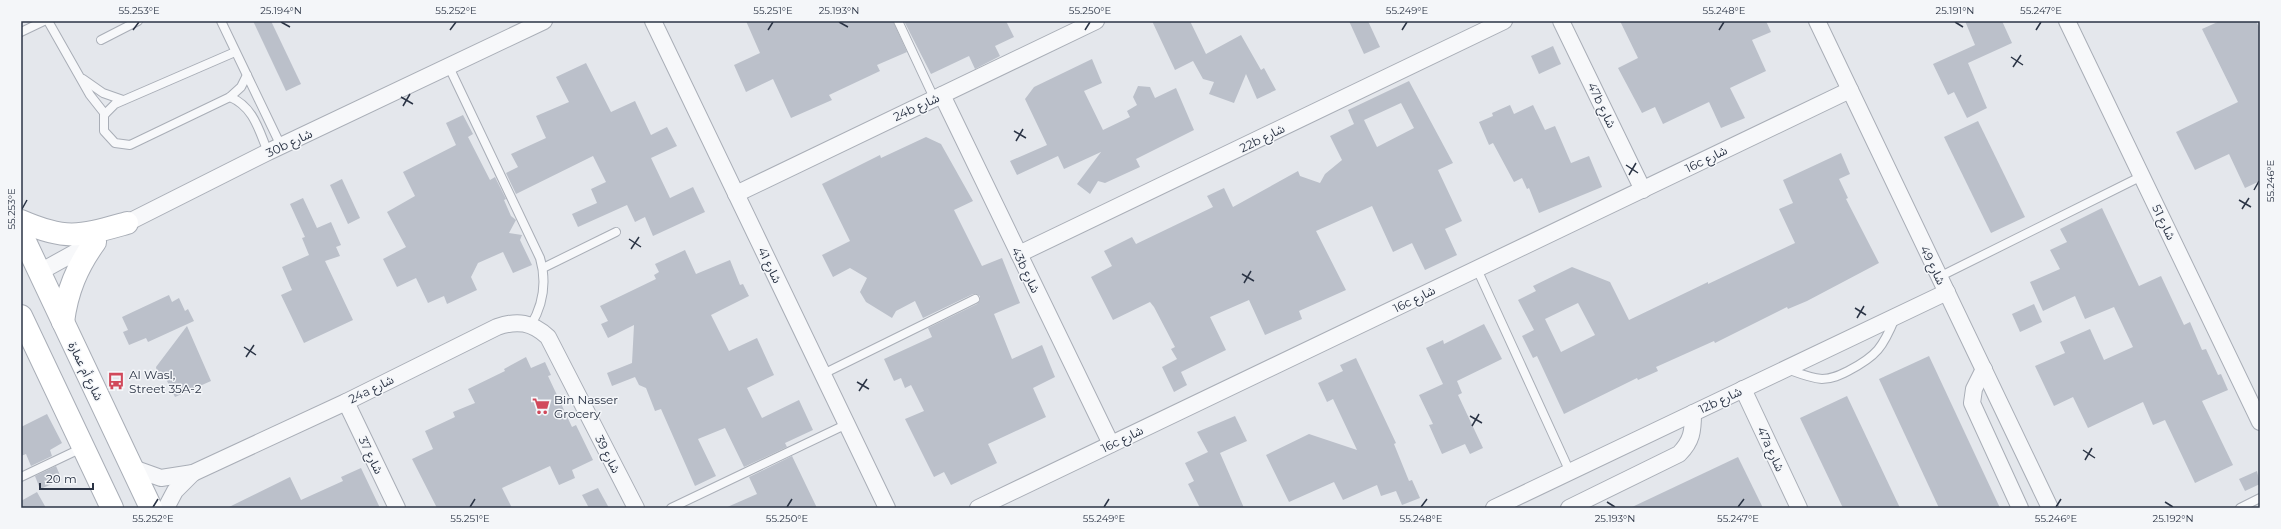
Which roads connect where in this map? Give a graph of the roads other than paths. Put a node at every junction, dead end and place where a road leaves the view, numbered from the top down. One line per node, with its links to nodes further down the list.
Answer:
1 (44, 21): 13 (lane)
2 (48, 21): 17 (lane)
3 (138, 21): 14 (lane)
4 (221, 21): 15 (lane)
5 (544, 21): 16 (street, 30b شارع)
6 (653, 21): 27 (street, شارع 41)
7 (898, 21): 20 (lane)
8 (1096, 21): 20 (street, 24b شارع)
9 (1504, 21): 33 (street, 22b شارع)
10 (1561, 21): 26 (street, 47b شارع)
11 (1817, 21): 19 (street, شارع 49)
12 (2067, 21): 25 (street, شارع 51)
13 (21, 32)
14 (101, 40)
15 (235, 52): 18 (lane); 22 (lane)
16 (449, 67): 24 (street, 30b شارع); 34 (lane)
17 (78, 74): 22 (lane); 23 (lane)
18 (247, 75): 21 (lane); 24 (lane)
19 (1850, 90): 26 (street, 16c شارع); 37 (street, شارع 49)
20 (938, 96): 27 (street, 24b شارع); 33 (street, 43b شارع)
21 (230, 97): 23 (lane); 24 (lane)
22 (123, 100): 23 (lane)
23 (105, 114)
24 (274, 149): 29 (street, 30b شارع)
25 (2142, 176): 37 (lane); 50 (street, شارع 51)
26 (1643, 190): 35 (street, 16c شارع)
27 (736, 194): 46 (street, شارع 41)
28 (21, 221): 29 (street)
29 (126, 222): 32 (street, 30b شارع)
30 (616, 232): 34 (lane)
31 (21, 233): 36 (street, شارع أم عمارة)
32 (95, 242): 36 (street, 30b شارع); 42 (street)
33 (1019, 254): 52 (street, 43b شارع)
34 (543, 268): 43 (lane)
35 (1477, 269): 52 (street, 16c شارع); 55 (lane)
36 (30, 271): 42 (street, شارع أم عمارة)
37 (1939, 277): 38 (street, شارع 49)
38 (1947, 292): 41 (street, 12b شارع); 45 (street, شارع 49)
39 (975, 299): 46 (lane)
40 (21, 316): 53 (street)
41 (1896, 316): 44 (street, 12b شارع); 44 (lane)
42 (63, 322): 54 (street, شارع أم عمارة)
43 (531, 325): 48 (street, 24a شارع); 63 (street, شارع 39)
44 (1786, 368): 47 (street, 12b شارع)
45 (1984, 369): 70 (street); 71 (street, شارع 49)
46 (823, 374): 51 (street, شارع 41)
47 (1743, 389): 49 (street, 12b شارع); 69 (street, 47a شارع)
48 (346, 402): 56 (street, 24a شارع); 62 (street, شارع 37)
49 (1693, 413): 55 (street, 12b شارع); 68 (street)
50 (2260, 422)
51 (847, 424): 64 (lane); 65 (street, شارع 41)
52 (1111, 444): 66 (street, 16c شارع)
53 (83, 448): 57 (lane); 59 (street)
54 (133, 468): 56 (street, 24a شارع); 60 (street, شارع أم عمارة)
55 (1570, 472): 67 (street, 12b شارع)
56 (193, 473): 61 (street, 24a شارع)
57 (21, 477)
58 (2260, 498): 72 (lane)
59 (112, 508)
60 (151, 508)
61 (166, 508)
62 (397, 508)
63 (636, 508)
64 (672, 508)
65 (888, 508)
66 (978, 508)
67 (1494, 508)
68 (1569, 508)
69 (1799, 508)
70 (2020, 508)
71 (2050, 508)
72 (2240, 508)

